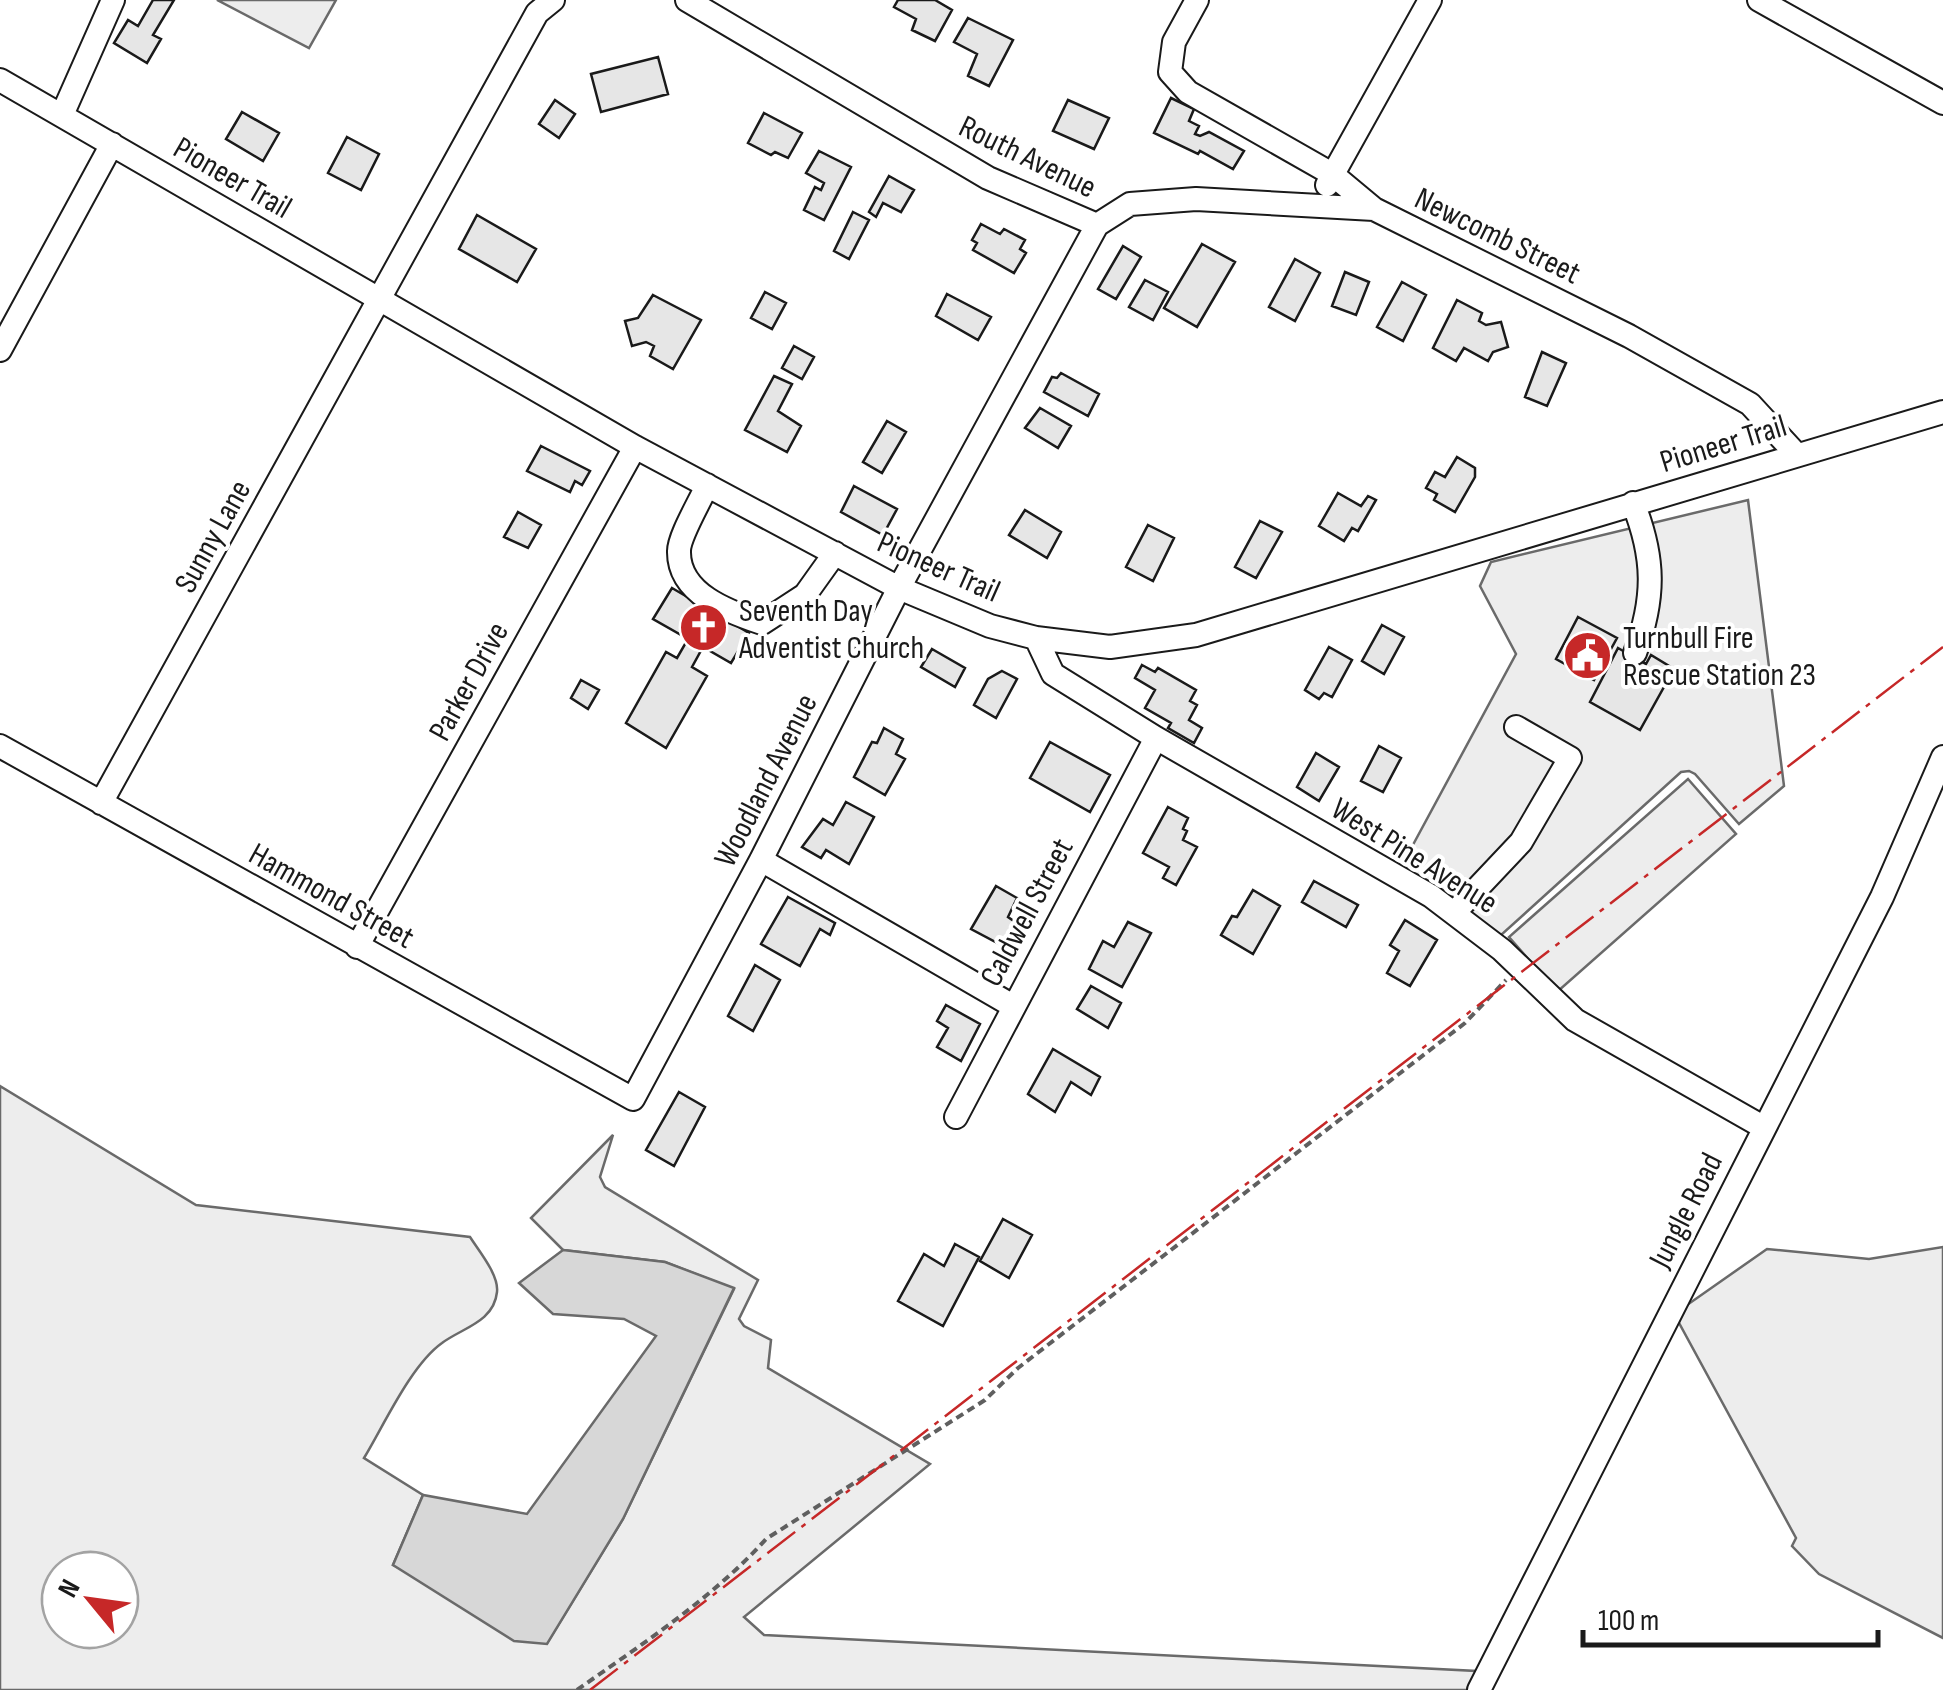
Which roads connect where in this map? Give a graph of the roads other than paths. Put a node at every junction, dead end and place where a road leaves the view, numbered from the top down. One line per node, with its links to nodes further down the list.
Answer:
1 (113, 0): 9 (street)
2 (553, 0): 15 (street)
3 (687, 0): 14 (street, Routh Avenue)
4 (1197, 0): 11 (street, Newcomb Street)
5 (1430, 0): 11 (street)
6 (1759, 0): 8 (street)
7 (0, 80): 9 (street, Pioneer Trail)
8 (1943, 103)
9 (62, 115): 10 (street, Pioneer Trail)
10 (112, 144): 15 (street, Pioneer Trail); 16 (street)
11 (1332, 174): 12 (street); 13 (street, Newcomb Street)
12 (1315, 206): 13 (street, Routh Avenue); 14 (street, Routh Avenue)
13 (1374, 210): 19 (street, Newcomb Street)
14 (1097, 226): 23 (street, Woodland Avenue)
15 (380, 301): 18 (street, Pioneer Trail); 30 (street, Sunny Lane)
16 (0, 350)
17 (1943, 412): 19 (street, Pioneer Trail)
18 (635, 447): 20 (street, Pioneer Trail); 33 (street, Parker Drive)
19 (1796, 454): 21 (street, Pioneer Trail)
20 (708, 485): 22 (street, Pioneer Trail); 22 (street)
21 (1634, 503): 24 (street, Pioneer Trail); 25 (street)
22 (834, 553): 23 (street, Pioneer Trail)
23 (899, 588): 24 (street, Pioneer Trail); 31 (street, Woodland Avenue)
24 (1036, 638): 27 (street, West Pine Avenue)
25 (1635, 652)
26 (1516, 727): 32 (street)
27 (1156, 738): 32 (street, West Pine Avenue); 34 (street, Caldwell Street)
28 (0, 746): 30 (street, Hammond Street)
29 (1943, 757): 37 (street, Jungle Road)
30 (101, 804): 33 (street, Hammond Street)
31 (761, 860): 34 (street); 35 (street, Woodland Avenue)
32 (1454, 914): 37 (street, West Pine Avenue)
33 (357, 948): 35 (street, Hammond Street)
34 (1013, 1006): 36 (street, Caldwell Street)
35 (633, 1099)
36 (956, 1117)
37 (1763, 1127): 38 (street, Jungle Road)
38 (1480, 1690)

